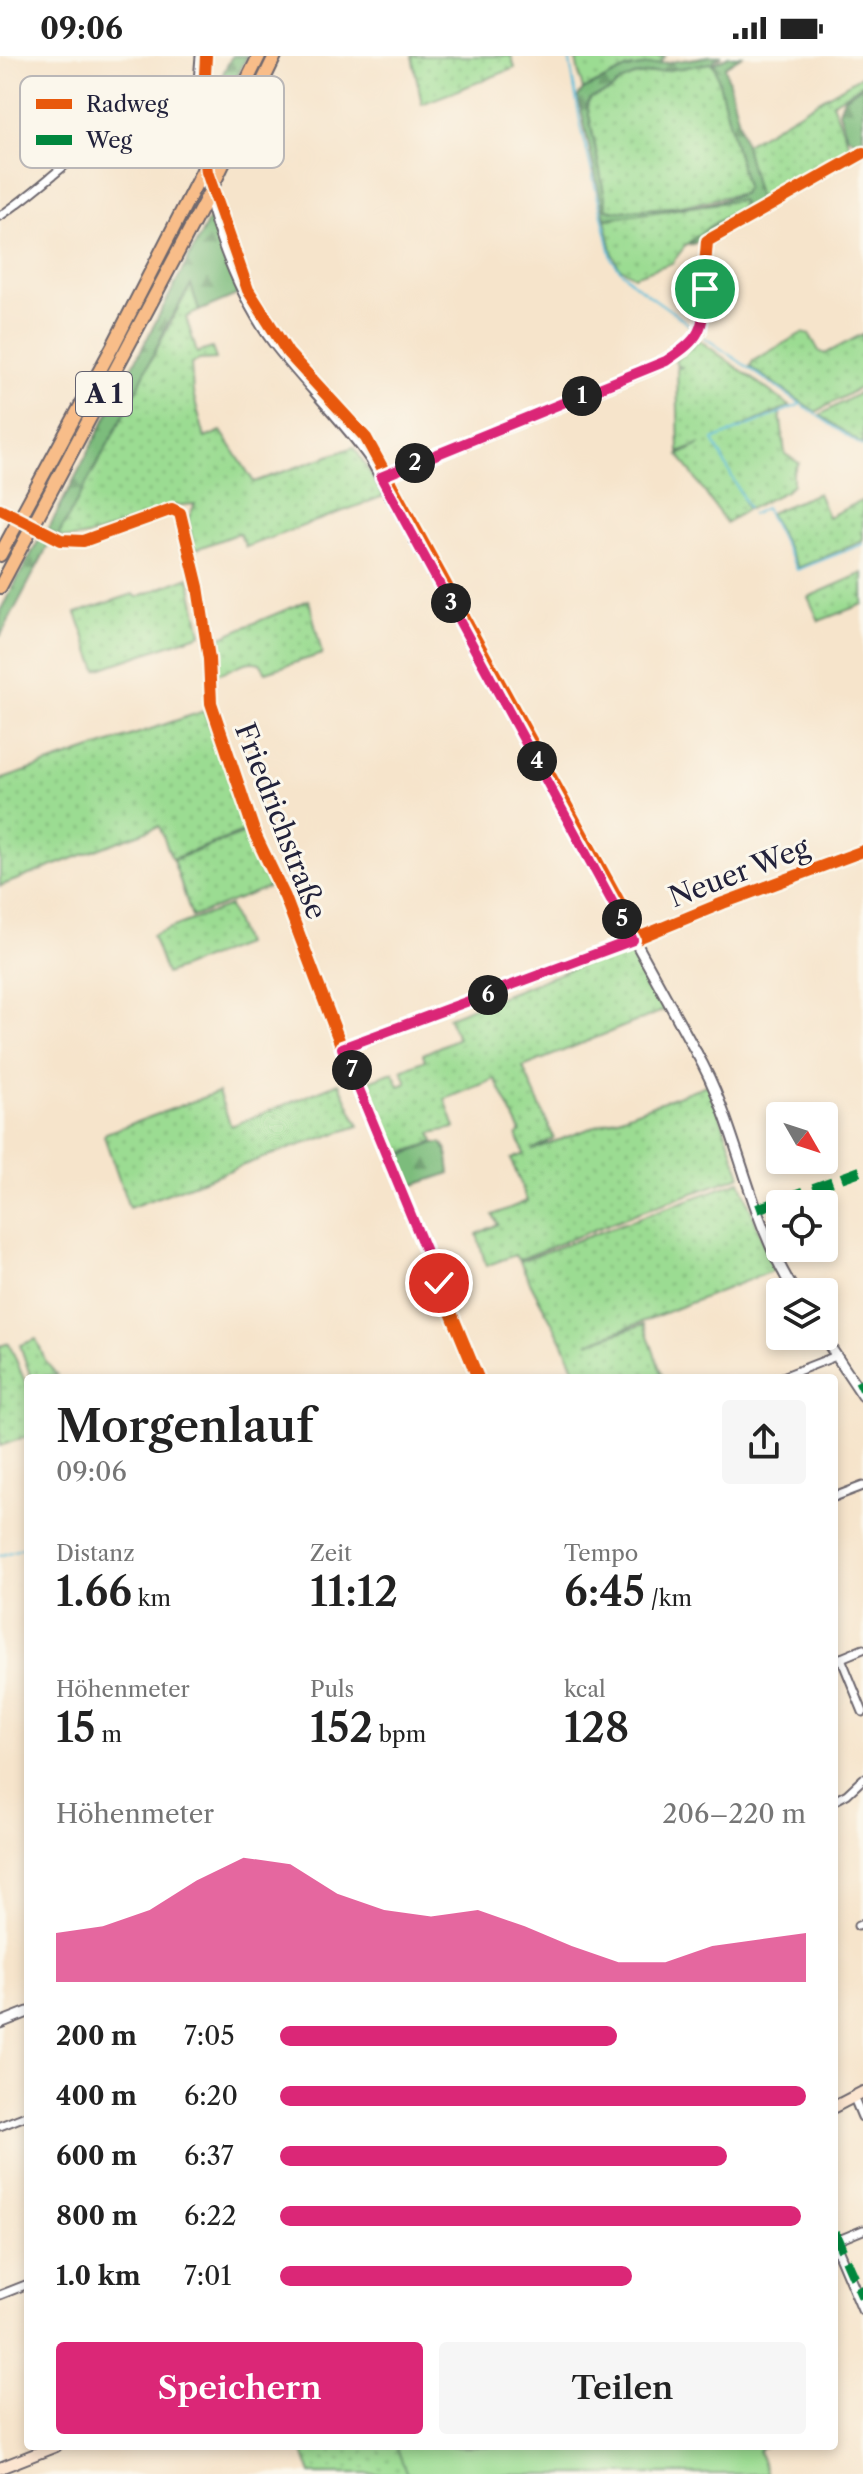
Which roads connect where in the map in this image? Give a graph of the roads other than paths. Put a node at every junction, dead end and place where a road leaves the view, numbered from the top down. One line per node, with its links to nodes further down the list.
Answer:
1 (201, 56): 4 (street)
2 (259, 56): 5 (highway, A 1, bridge)
3 (275, 56): 6 (highway, A 1, bridge)
4 (200, 76)
5 (249, 76)
6 (265, 76)
7 (863, 153): 13 (street)
8 (62, 168): 12 (street)
9 (204, 168): 13 (street)
10 (204, 168): 15 (highway, A 1, bridge)
11 (221, 168): 16 (highway, A 1, bridge)
12 (0, 216)
13 (381, 477): 18 (street)
14 (180, 513): 19 (street, Friedrichstraße)
15 (0, 555)
16 (0, 587)
17 (863, 851): 18 (street, Neuer Weg)
18 (633, 940): 19 (street, Neuer Weg); 20 (street)
19 (342, 1048): 23 (street, Friedrichstraße)
20 (787, 1278)
21 (832, 1350): 22 (street)
22 (836, 1356): 24 (street); 25 (street)
23 (476, 1374)
24 (798, 1374)
25 (863, 1396)
26 (863, 1486): 27 (street)
27 (838, 1495)
28 (863, 1649): 29 (street)
29 (838, 1659): 30 (street)
30 (863, 1712)
31 (863, 1779): 32 (street)
32 (838, 1799)
33 (24, 2014): 34 (street)
34 (0, 2023)
35 (858, 2095): 36 (main road); 38 (street)
36 (838, 2105)
37 (24, 2117): 39 (street)
38 (862, 2117)
39 (0, 2126)
40 (863, 2230): 41 (street)
41 (838, 2240)
42 (838, 2251): 45 (street)
43 (24, 2286): 44 (street)
44 (0, 2295)
45 (863, 2310)
46 (46, 2450): 47 (main road)
47 (0, 2468)

